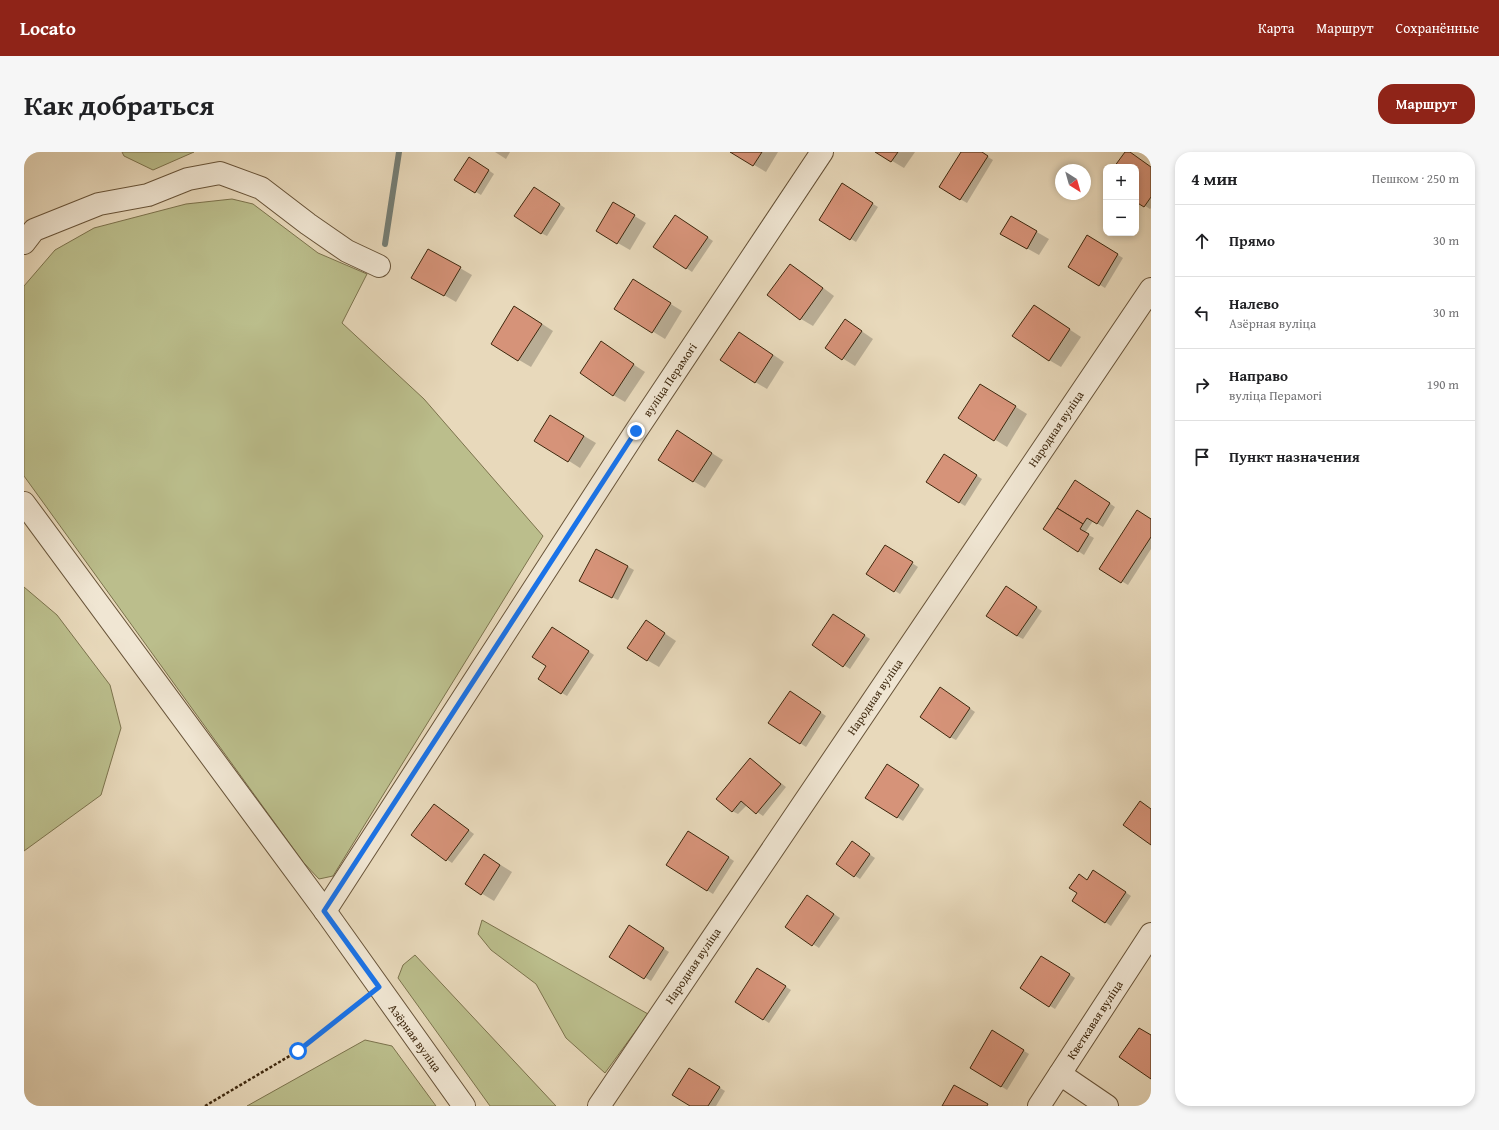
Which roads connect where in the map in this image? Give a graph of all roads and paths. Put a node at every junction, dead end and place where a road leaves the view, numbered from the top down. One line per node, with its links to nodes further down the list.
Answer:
1 (822, 152): 6 (street, вуліца Перамогі)
2 (24, 243): 3 (street)
3 (379, 266)
4 (1151, 289): 12 (street, Народная вуліца)
5 (24, 503): 6 (street, Азёрная вуліца)
6 (324, 911): 8 (street, Азёрная вуліца)
7 (1151, 934): 9 (street, Кветкавая вуліца)
8 (379, 987): 10 (path); 11 (street, Азёрная вуліца)
9 (1060, 1074): 13 (street, Кветкавая вуліца); 14 (street)
10 (204, 1106)
11 (464, 1106)
12 (599, 1106)
13 (1039, 1106)
14 (1107, 1106)

